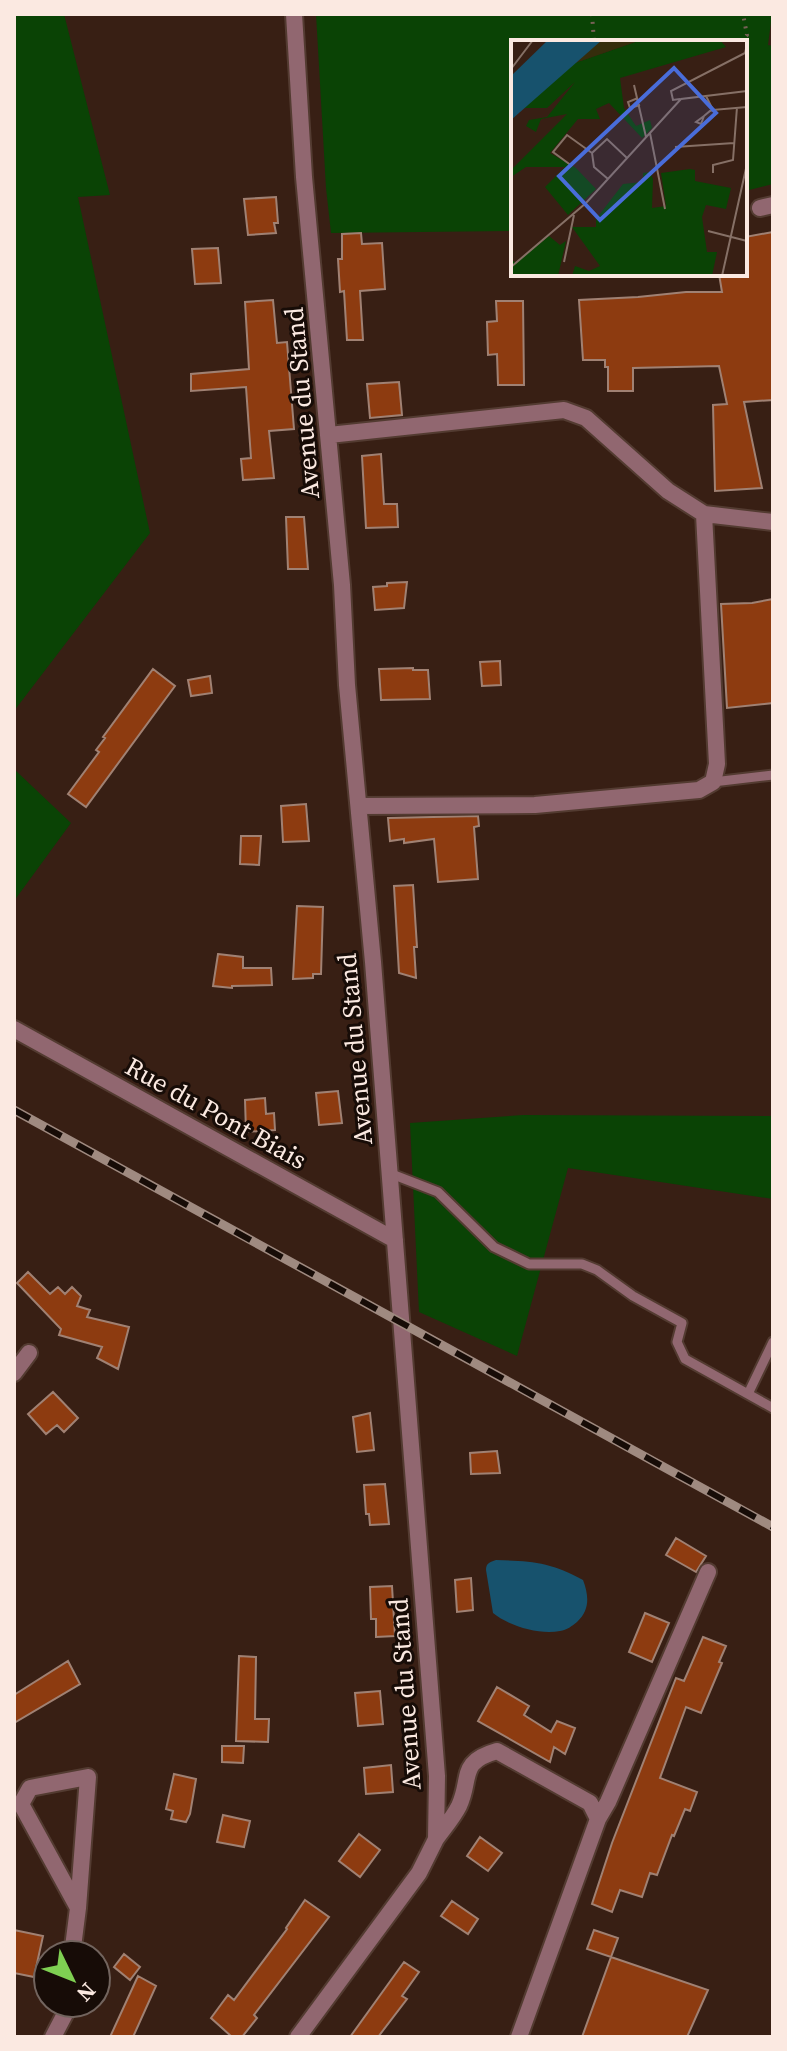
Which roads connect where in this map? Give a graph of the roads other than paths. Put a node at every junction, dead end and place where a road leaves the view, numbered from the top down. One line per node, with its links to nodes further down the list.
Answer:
1 (294, 14): 2 (street, Avenue du Stand)
2 (329, 435): 3 (street); 7 (street, Avenue du Stand)
3 (704, 514): 4 (street); 6 (street)
4 (773, 522)
5 (773, 775): 6 (lane)
6 (713, 782): 7 (street)
7 (359, 806): 9 (street, Avenue du Stand)
8 (14, 1029): 10 (street, Rue du Pont Biais)
9 (389, 1173): 10 (street, Avenue du Stand); 14 (lane)
10 (395, 1240): 18 (street, Avenue du Stand)
11 (773, 1342): 14 (lane)
12 (29, 1353): 13 (street)
13 (14, 1373)
14 (748, 1394): 15 (lane)
15 (773, 1408)
16 (708, 1572): 17 (street)
17 (598, 1819): 18 (street); 24 (street)
18 (436, 1839): 23 (street, Avenue du Stand)
19 (78, 1908): 19 (street); 20 (street)
20 (74, 1939)
21 (62, 2019): 22 (street)
22 (53, 2037)
23 (298, 2037)
24 (519, 2037)

